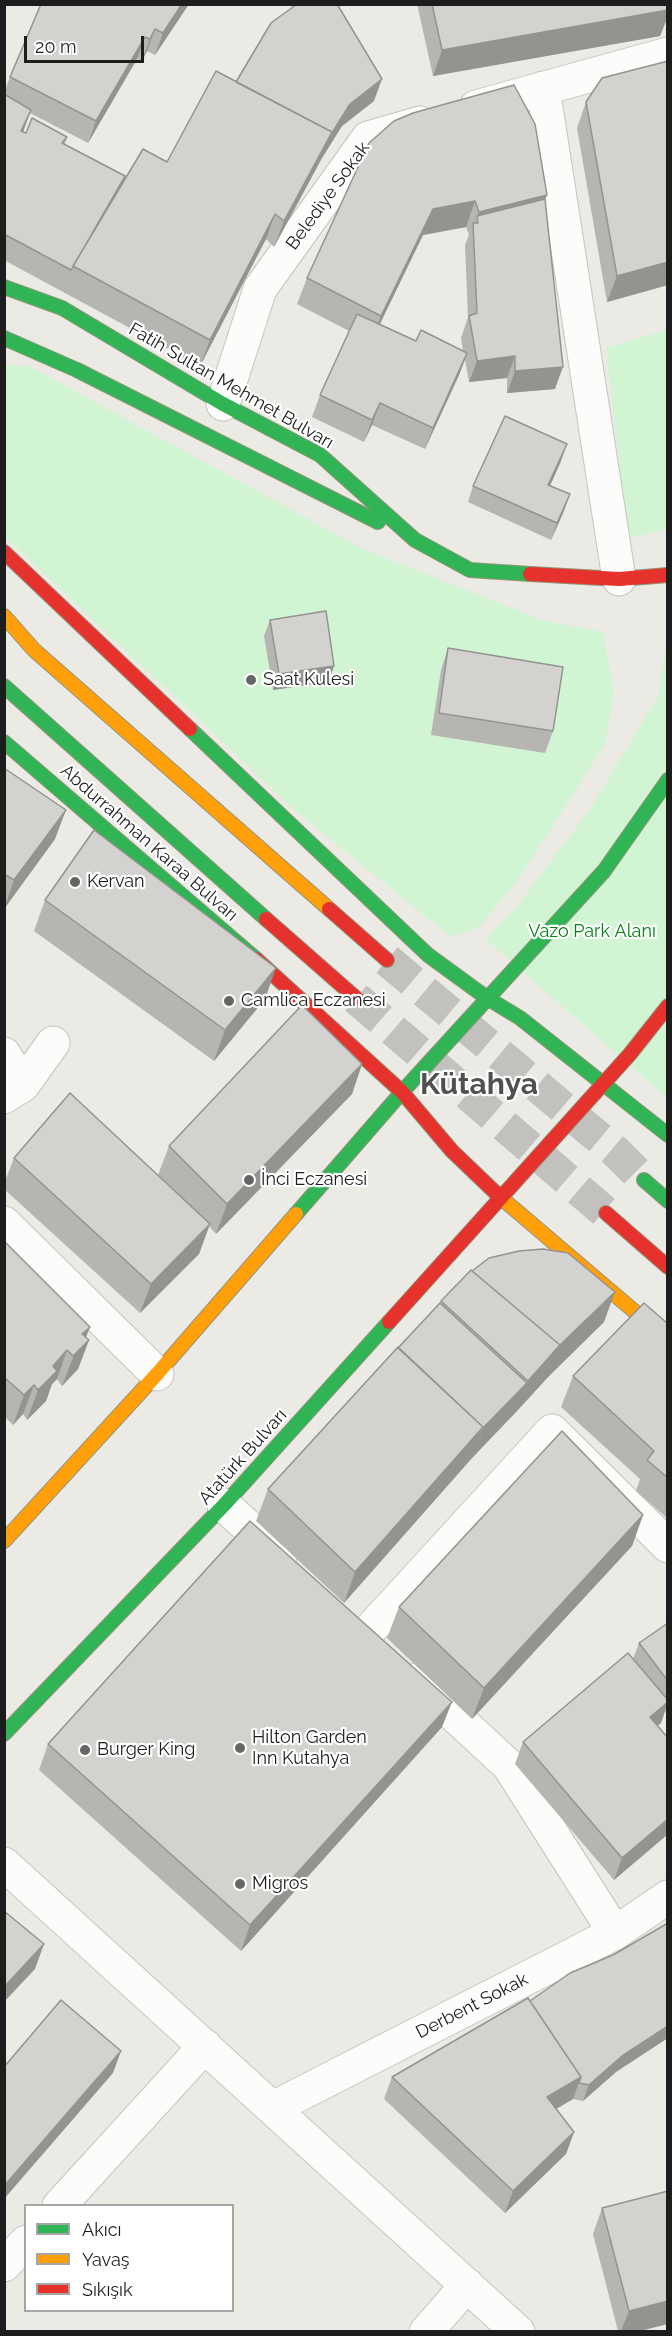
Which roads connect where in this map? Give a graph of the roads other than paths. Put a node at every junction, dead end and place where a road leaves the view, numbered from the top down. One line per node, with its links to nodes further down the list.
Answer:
1 (668, 54): 2 (street, Belediye Sokak)
2 (543, 88): 5 (street, Belediye Sokak); 9 (street)
3 (4, 287): 5 (main road, Fatih Sultan Mehmet Bulvarı)
4 (4, 338): 6 (main road)
5 (223, 404): 6 (main road, Fatih Sultan Mehmet Bulvarı)
6 (414, 540): 9 (main road, Fatih Sultan Mehmet Bulvarı)
7 (4, 552): 16 (main road)
8 (668, 575): 9 (main road, Fatih Sultan Mehmet Bulvarı)
9 (619, 579)
10 (4, 616): 14 (main road)
11 (4, 686): 15 (main road)
12 (4, 742): 22 (main road, Abdurrahman Karaa Bulvarı)
13 (668, 780): 16 (main road)
14 (387, 960)
15 (356, 998)
16 (486, 999): 20 (main road); 22 (main road)
17 (668, 1006): 20 (main road, Atatürk Bulvarı)
18 (53, 1043): 21 (street)
19 (4, 1054): 21 (street)
20 (604, 1082): 23 (main road); 25 (main road, Atatürk Bulvarı)
21 (14, 1091)
22 (402, 1092): 25 (main road, Abdurrahman Karaa Bulvarı); 31 (main road)
23 (668, 1134)
24 (644, 1180): 26 (main road)
25 (501, 1198): 30 (main road, Abdurrahman Karaa Bulvarı); 32 (main road, Atatürk Bulvarı)
26 (668, 1200)
27 (606, 1213): 29 (main road)
28 (4, 1223): 31 (street)
29 (668, 1267)
30 (668, 1340)
31 (157, 1374): 33 (main road)
32 (224, 1505): 35 (street); 38 (main road, Atatürk Bulvarı)
33 (4, 1541)
34 (668, 1546): 37 (street)
35 (300, 1573)
36 (341, 1611): 37 (street)
37 (366, 1634): 41 (street)
38 (4, 1734)
39 (4, 1864): 42 (street)
40 (668, 1897): 41 (street, Derbent Sokak)
41 (615, 1933): 43 (street, Derbent Sokak)
42 (205, 2046): 43 (street); 44 (street)
43 (273, 2108): 47 (street)
44 (60, 2204)
45 (24, 2244): 46 (street)
46 (4, 2265)
47 (467, 2285): 48 (street); 49 (street)
48 (426, 2331)
49 (518, 2331)

